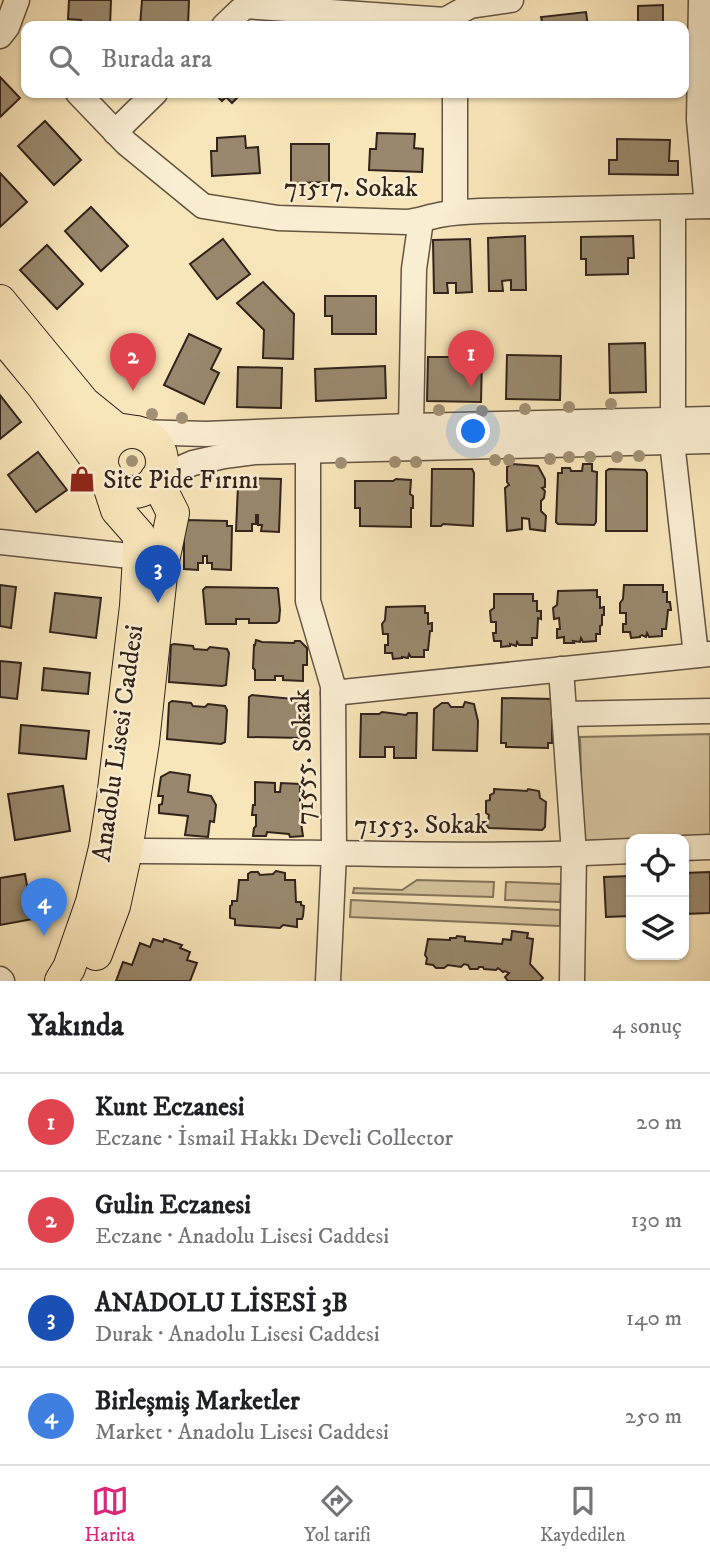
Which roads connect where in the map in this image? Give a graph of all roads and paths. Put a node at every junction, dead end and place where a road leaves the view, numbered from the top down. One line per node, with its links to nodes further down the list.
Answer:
1 (17, 0): 7 (street)
2 (511, 0): 5 (street)
3 (701, 0): 12 (street)
4 (246, 3): 5 (street); 6 (street)
5 (454, 14)
6 (230, 21)
7 (11, 35)
8 (83, 98): 11 (street, 71517. Sokak)
9 (150, 98): 11 (street)
10 (455, 98): 14 (street)
11 (115, 132): 15 (street, 71517. Sokak)
12 (709, 206): 13 (street, 71517. Sokak)
13 (673, 207): 14 (street, 71517. Sokak); 20 (street)
14 (455, 212): 15 (street, 71517. Sokak)
15 (421, 220): 19 (street)
16 (0, 301): 21 (main road)
17 (0, 334): 24 (main road, Anadolu Lisesi Caddesi)
18 (710, 419): 20 (street)
19 (411, 426): 20 (street); 21 (street)
20 (673, 431): 22 (street); 23 (street); 28 (street)
21 (136, 432): 24 (main road); 25 (main road)
22 (710, 441)
23 (308, 451): 25 (street); 30 (street, 71555. Sokak)
24 (104, 472): 25 (main road); 27 (main road, Anadolu Lisesi Caddesi)
25 (156, 479): 35 (main road, Anadolu Lisesi Caddesi)
26 (0, 542): 27 (street)
27 (139, 557): 39 (main road, Anadolu Lisesi Caddesi)
28 (703, 655): 29 (street)
29 (561, 670): 30 (street); 32 (street)
30 (333, 694): 37 (street, 71555. Sokak)
31 (710, 711): 32 (street)
32 (564, 714): 38 (street)
33 (710, 847): 34 (street)
34 (689, 848)
35 (126, 851): 37 (street, 71553. Sokak); 40 (main road, Anadolu Lisesi Caddesi)
36 (626, 851): 38 (street, 71553. Sokak)
37 (334, 853): 38 (street, 71553. Sokak); 41 (street, 71555. Sokak)
38 (575, 854): 42 (street)
39 (61, 981)
40 (85, 981)
41 (328, 981)
42 (572, 981)

